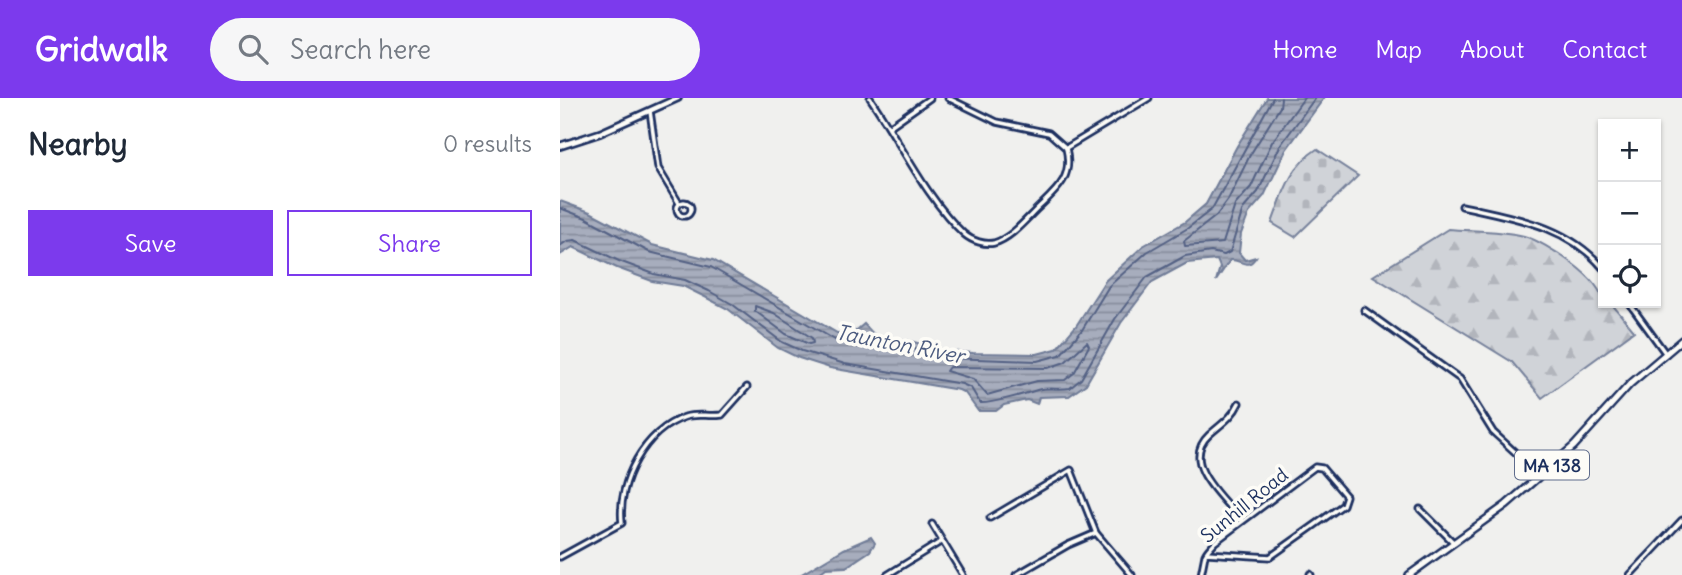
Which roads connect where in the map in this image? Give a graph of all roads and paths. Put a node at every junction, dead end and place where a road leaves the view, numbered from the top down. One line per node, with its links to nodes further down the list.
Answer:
1 (678, 98): 6 (main road)
2 (870, 98): 7 (street)
3 (930, 98): 7 (street)
4 (948, 98): 9 (street)
5 (1149, 98): 9 (street)
6 (650, 109): 8 (main road); 10 (street)
7 (889, 127): 9 (street)
8 (560, 146)
9 (1066, 148)
10 (679, 203): 10 (street)
11 (1462, 206): 12 (street)
12 (1598, 263)
13 (1633, 308): 16 (street)
14 (1364, 310): 19 (street)
15 (1682, 340): 16 (main road, MA 138)
16 (1665, 354): 19 (main road, MA 138)
17 (747, 387): 29 (street)
18 (1240, 403): 23 (street)
19 (1540, 475): 27 (main road, MA 138)
20 (1420, 509): 27 (street)
21 (990, 517): 25 (street)
22 (1682, 520): 36 (street)
23 (1242, 521): 28 (street, Sunhill Road); 28 (street, Sunhill Road)
24 (932, 524): 26 (street)
25 (1096, 533): 32 (street); 33 (street)
26 (942, 541): 30 (street); 31 (street)
27 (1454, 544): 35 (main road, MA 138)
28 (1206, 553): 34 (street, Sunhill Road)
29 (560, 557)
30 (887, 575)
31 (963, 575)
32 (1016, 575)
33 (1132, 575)
34 (1201, 575)
35 (1409, 575)
36 (1630, 575)

